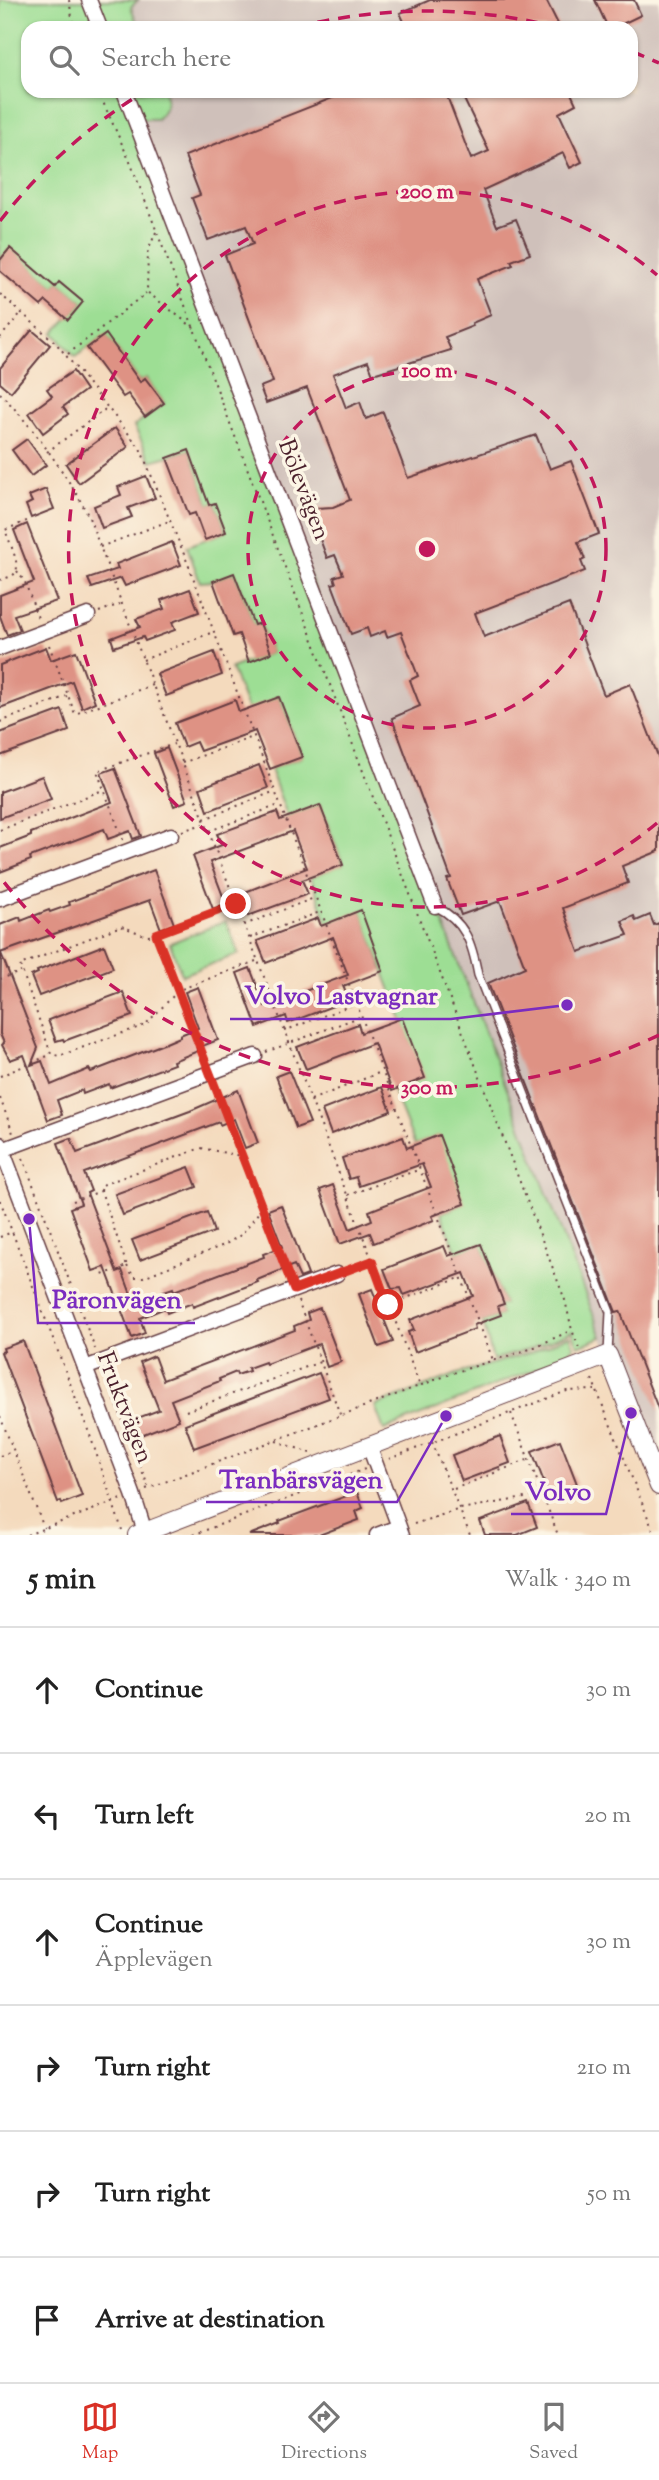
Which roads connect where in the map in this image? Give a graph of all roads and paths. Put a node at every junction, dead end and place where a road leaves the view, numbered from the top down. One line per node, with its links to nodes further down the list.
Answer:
1 (69, 0): 3 (path)
2 (89, 0): 4 (street)
3 (73, 21)
4 (97, 21)
5 (101, 98): 7 (path)
6 (127, 98): 45 (street, Bölevägen)
7 (157, 231): 8 (path); 11 (path)
8 (147, 292): 11 (path); 13 (path)
9 (0, 294): 10 (path)
10 (21, 312): 12 (path); 13 (path)
11 (194, 328): 83 (path)
12 (0, 338)
13 (66, 355): 15 (path)
14 (0, 393): 16 (path)
15 (108, 407): 16 (path); 18 (path)
16 (47, 452): 19 (path)
17 (29, 520): 20 (path)
18 (170, 521): 19 (path); 25 (path)
19 (100, 547): 22 (path)
20 (17, 571): 21 (path); 24 (path)
21 (0, 580)
22 (122, 604): 23 (path); 27 (path)
23 (88, 615): 24 (street)
24 (44, 632): 26 (street); 29 (path)
25 (214, 632): 27 (path); 31 (path)
26 (0, 648)
27 (143, 660): 28 (path)
28 (153, 685): 29 (path); 32 (path)
29 (68, 695): 30 (path)
30 (0, 722)
31 (254, 736): 33 (path); 35 (path)
32 (175, 744): 33 (path); 34 (path)
33 (182, 763): 37 (path)
34 (103, 790): 38 (path); 41 (path)
35 (274, 792): 36 (path); 37 (path)
36 (279, 805): 39 (path); 42 (path)
37 (204, 821): 39 (path); 40 (path)
38 (0, 830)
39 (208, 832): 44 (path)
40 (171, 835): 41 (street)
41 (127, 851): 43 (street)
42 (315, 898): 46 (path); 47 (path)
43 (0, 899)
44 (236, 904): 47 (path); 48 (path)
45 (435, 906): 84 (lane)
46 (320, 912): 49 (path); 54 (path)
47 (244, 925): 49 (path)
48 (156, 934): 51 (path); 53 (path)
49 (249, 939): 50 (path)
50 (257, 960): 53 (path); 56 (path)
51 (22, 972): 52 (path); 58 (path)
52 (0, 979)
53 (178, 990): 58 (path); 61 (path)
54 (355, 1004): 55 (path); 56 (path)
55 (360, 1017): 57 (path); 60 (path)
56 (284, 1031): 57 (path)
57 (289, 1044): 59 (path); 64 (path)
58 (51, 1054): 62 (path)
59 (255, 1056): 61 (street)
60 (381, 1072): 64 (path); 68 (path)
61 (211, 1073): 65 (street); 67 (path)
62 (0, 1076)
63 (0, 1098): 65 (path)
64 (310, 1100): 70 (path)
65 (18, 1144): 66 (street); 86 (path)
66 (1, 1147): 89 (street, Fruktvägen)
67 (243, 1157): 69 (path); 73 (path)
68 (419, 1169): 70 (path); 80 (path)
69 (101, 1191): 72 (path); 77 (path)
70 (346, 1195): 76 (path)
71 (0, 1200): 74 (path)
72 (73, 1201)
73 (262, 1207): 77 (path); 81 (path)
74 (12, 1232): 75 (path); 109 (path)
75 (0, 1237)
76 (372, 1261): 78 (path); 82 (path)
77 (127, 1266): 79 (path)
78 (337, 1274): 81 (street)
79 (102, 1275)
80 (461, 1278): 82 (path); 85 (path)
81 (294, 1290): 86 (street); 87 (path)
82 (388, 1305): 90 (path)
83 (572, 1331): 85 (path); 88 (path)
84 (608, 1355): 88 (street); 104 (street)
85 (493, 1360): 90 (path)
86 (101, 1362): 89 (street); 105 (path)
87 (321, 1362): 92 (path); 95 (path)
88 (586, 1363): 91 (path); 98 (street)
89 (85, 1368): 107 (street, Fruktvägen)
90 (420, 1386): 95 (path)
91 (596, 1390): 93 (path); 120 (path)
92 (186, 1411)
93 (510, 1412): 97 (path); 102 (path)
94 (0, 1416): 99 (path)
95 (341, 1417): 96 (path)
96 (275, 1441): 100 (path); 105 (path)
97 (432, 1442): 103 (path); 106 (path)
98 (369, 1446): 103 (street); 113 (street)
99 (13, 1450): 101 (path); 111 (path)
100 (316, 1455)
101 (0, 1456)
102 (529, 1460): 106 (path); 108 (path)
103 (375, 1465): 112 (street); 116 (path)
104 (659, 1486)
105 (149, 1488): 107 (path)
106 (453, 1490): 110 (path)
107 (132, 1494): 109 (path); 113 (street, Fruktvägen)
108 (542, 1495): 110 (path); 119 (path)
109 (114, 1502): 111 (path); 115 (path)
110 (460, 1509): 112 (path); 118 (path)
111 (44, 1529): 114 (path)
112 (400, 1530): 117 (street)
113 (141, 1533)
114 (27, 1535)
115 (123, 1535)
116 (193, 1535)
117 (377, 1535)
118 (470, 1535)
119 (558, 1535)
120 (655, 1535)

